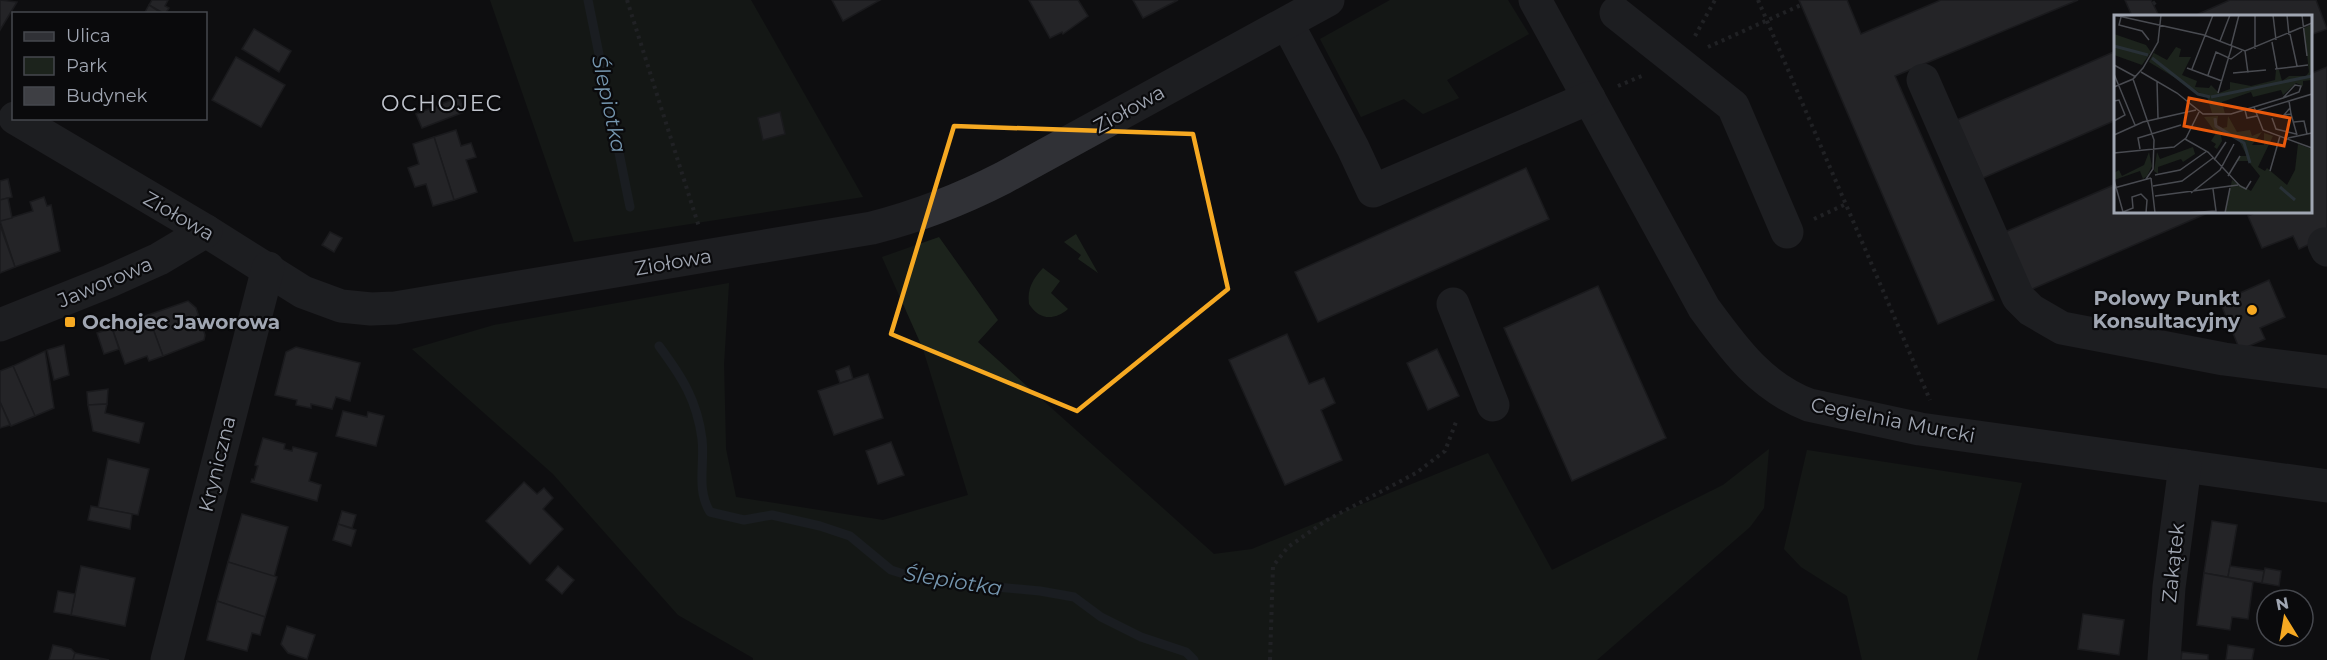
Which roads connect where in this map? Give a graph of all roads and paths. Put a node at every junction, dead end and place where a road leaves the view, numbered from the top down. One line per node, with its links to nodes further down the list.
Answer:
1 (627, 0): 19 (path)
2 (1328, 0): 11 (street, Ziołowa)
3 (1535, 0): 14 (street, Cegielnia Murcki)
4 (1715, 0): 12 (path)
5 (1758, 0): 16 (path)
6 (2158, 0): 7 (path)
7 (2153, 4)
8 (1801, 5): 10 (path)
9 (1616, 13): 17 (street)
10 (1770, 19)
11 (1287, 23): 14 (street); 19 (street, Ziołowa)
12 (1692, 42)
13 (1923, 80): 23 (street)
14 (1589, 98): 26 (street, Cegielnia Murcki)
15 (17, 120): 18 (street, Ziołowa)
16 (1846, 204): 17 (path); 26 (path)
17 (1801, 226)
18 (206, 231): 20 (street, Ziołowa); 22 (street, Jaworowa)
19 (706, 257): 20 (street, Ziołowa)
20 (268, 268): 29 (street, Kryniczna)
21 (1453, 304): 24 (street)
22 (0, 325)
23 (2327, 372)
24 (1493, 405)
25 (1456, 422): 30 (path)
26 (1931, 430): 27 (street, Cegielnia Murcki)
27 (2185, 466): 28 (street, Cegielnia Murcki); 31 (street, Zakątek)
28 (2327, 486)
29 (167, 660)
30 (1270, 660)
31 (2164, 660)

